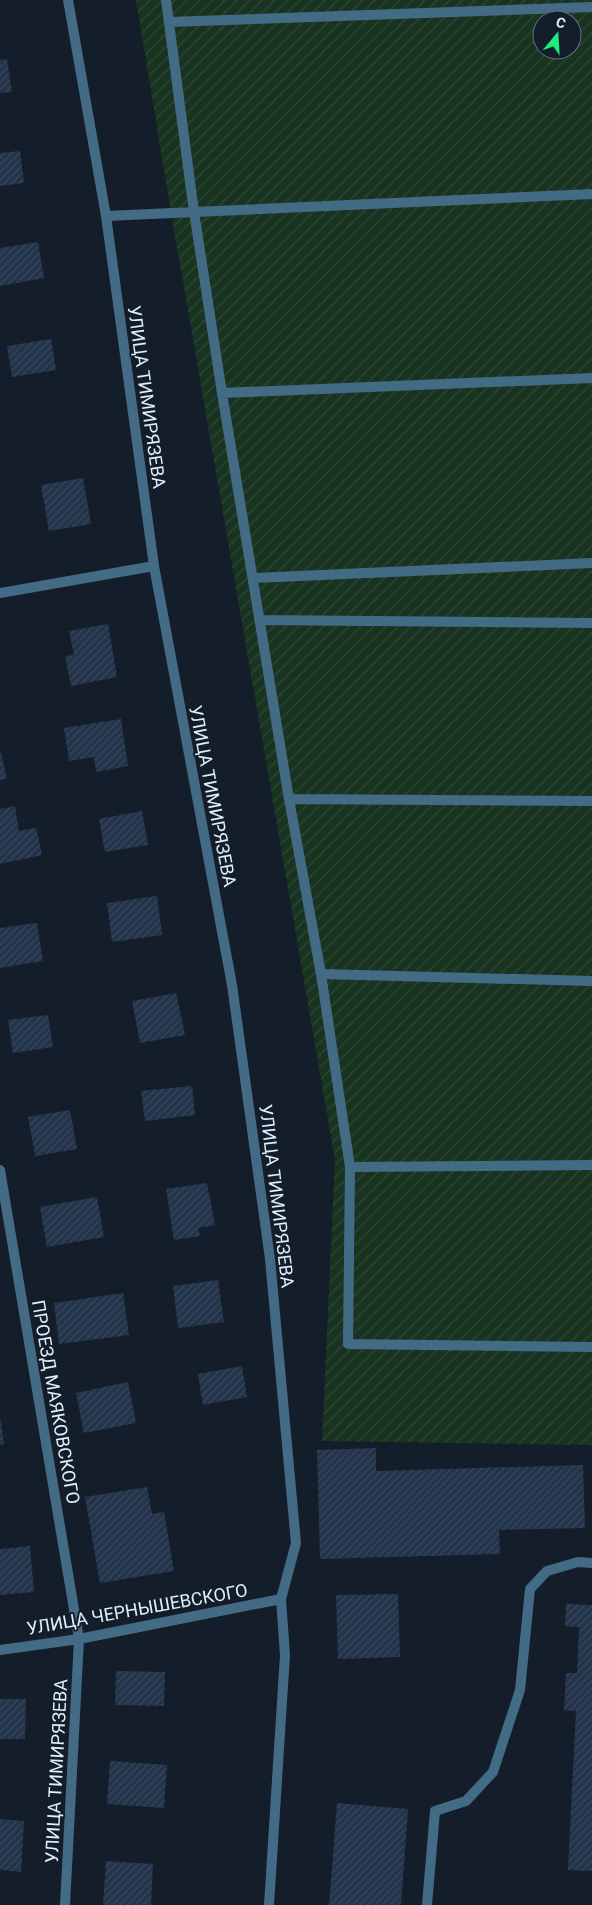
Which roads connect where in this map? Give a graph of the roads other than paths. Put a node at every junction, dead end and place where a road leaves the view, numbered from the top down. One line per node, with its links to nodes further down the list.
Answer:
1 (68, 0): 7 (street, УЛИЦА ТИМИРЯЗЕВА)
2 (166, 0): 4 (street)
3 (592, 7): 4 (street)
4 (169, 22): 6 (street)
5 (592, 194): 6 (street)
6 (194, 212): 7 (street); 9 (street)
7 (106, 216): 11 (street, УЛИЦА ТИМИРЯЗЕВА)
8 (592, 378): 9 (street)
9 (222, 393): 12 (street)
10 (592, 563): 12 (street)
11 (154, 566): 13 (street); 25 (street, УЛИЦА ТИМИРЯЗЕВА)
12 (253, 578): 14 (street)
13 (0, 593)
14 (260, 620): 15 (street); 16 (street)
15 (592, 623)
16 (289, 799): 17 (street); 18 (street)
17 (592, 801)
18 (321, 974): 19 (street); 21 (street)
19 (592, 981)
20 (592, 1165): 21 (street)
21 (350, 1167): 23 (street)
22 (0, 1170): 26 (street, ПРОЕЗД МАЯКОВСКОГО)
23 (592, 1348)
24 (592, 1563): 30 (street)
25 (281, 1599): 26 (street, УЛИЦА ЧЕРНЫШЕВСКОГО); 29 (street, УЛИЦА ТИМИРЯЗЕВА)
26 (79, 1639): 27 (street, УЛИЦА ЧЕРНЫШЕВСКОГО); 28 (street, УЛИЦА ТИМИРЯЗЕВА)
27 (0, 1650)
28 (65, 1905)
29 (270, 1905)
30 (427, 1905)

